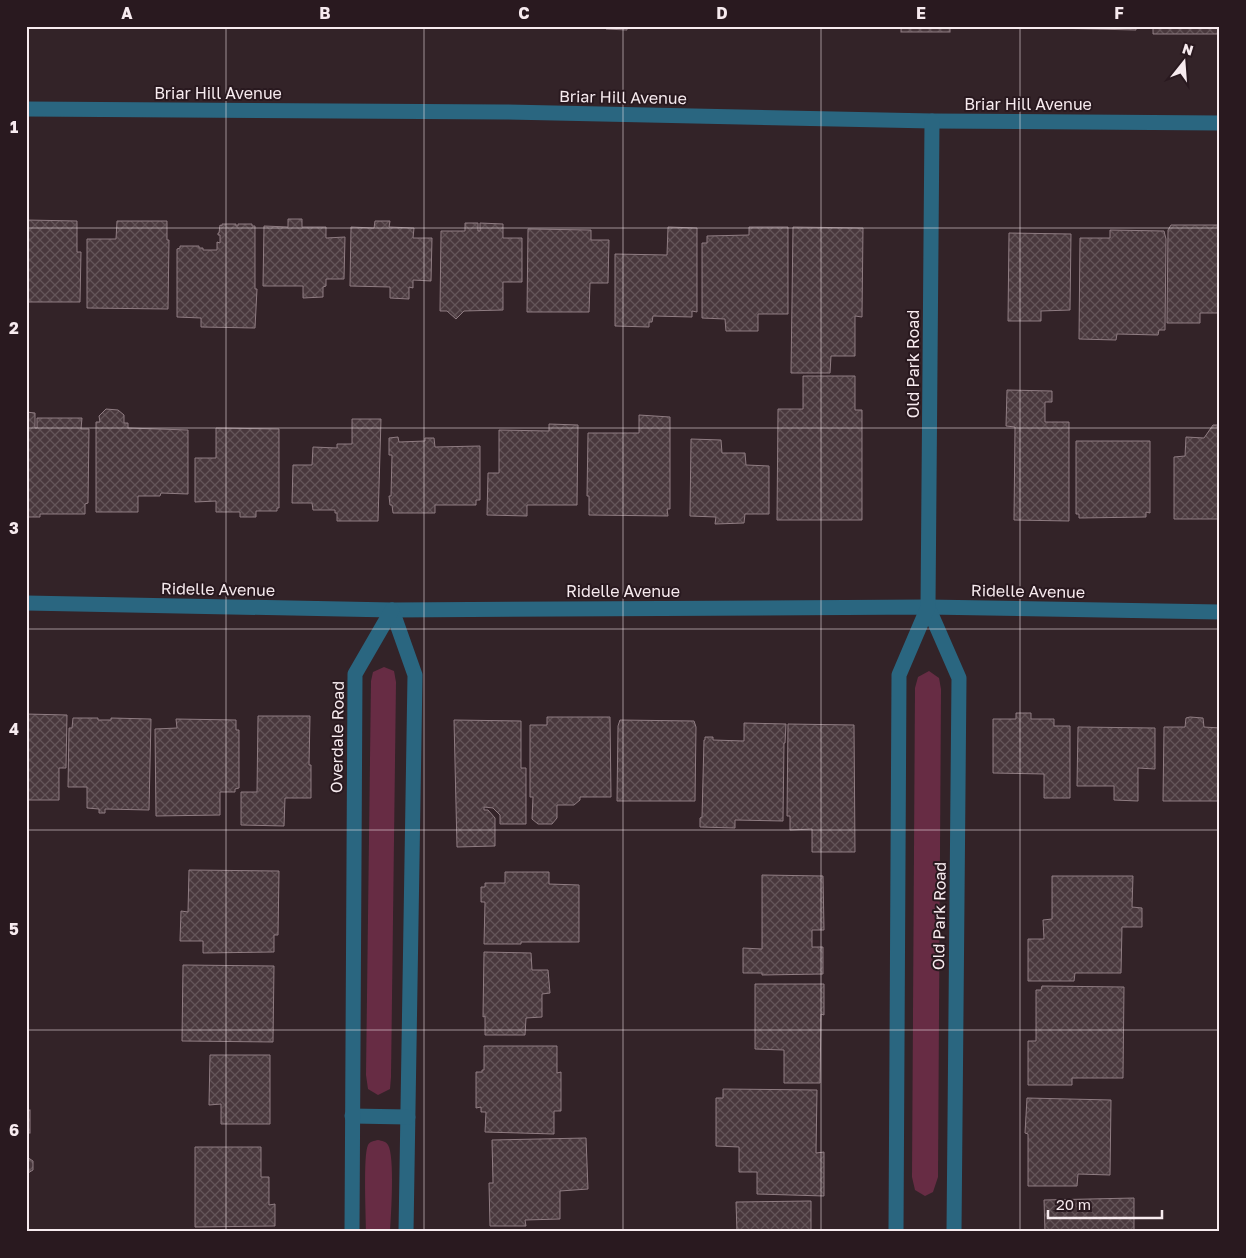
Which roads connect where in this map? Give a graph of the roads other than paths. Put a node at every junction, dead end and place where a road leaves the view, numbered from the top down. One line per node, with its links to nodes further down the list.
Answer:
1 (26, 109): 2 (street, Briar Hill Avenue)
2 (932, 121): 3 (street, Briar Hill Avenue); 5 (street, Old Park Road)
3 (1220, 123)
4 (26, 603): 6 (street, Ridelle Avenue)
5 (928, 607): 6 (street, Ridelle Avenue); 7 (street, Ridelle Avenue); 12 (street, Old Park Road); 13 (street, Old Park Road)
6 (392, 610): 8 (street, Overdale Road); 9 (street)
7 (1220, 612)
8 (352, 1116): 9 (street); 10 (street, Overdale Road)
9 (408, 1117): 11 (street)
10 (352, 1232)
11 (406, 1232)
12 (896, 1232)
13 (954, 1232)

